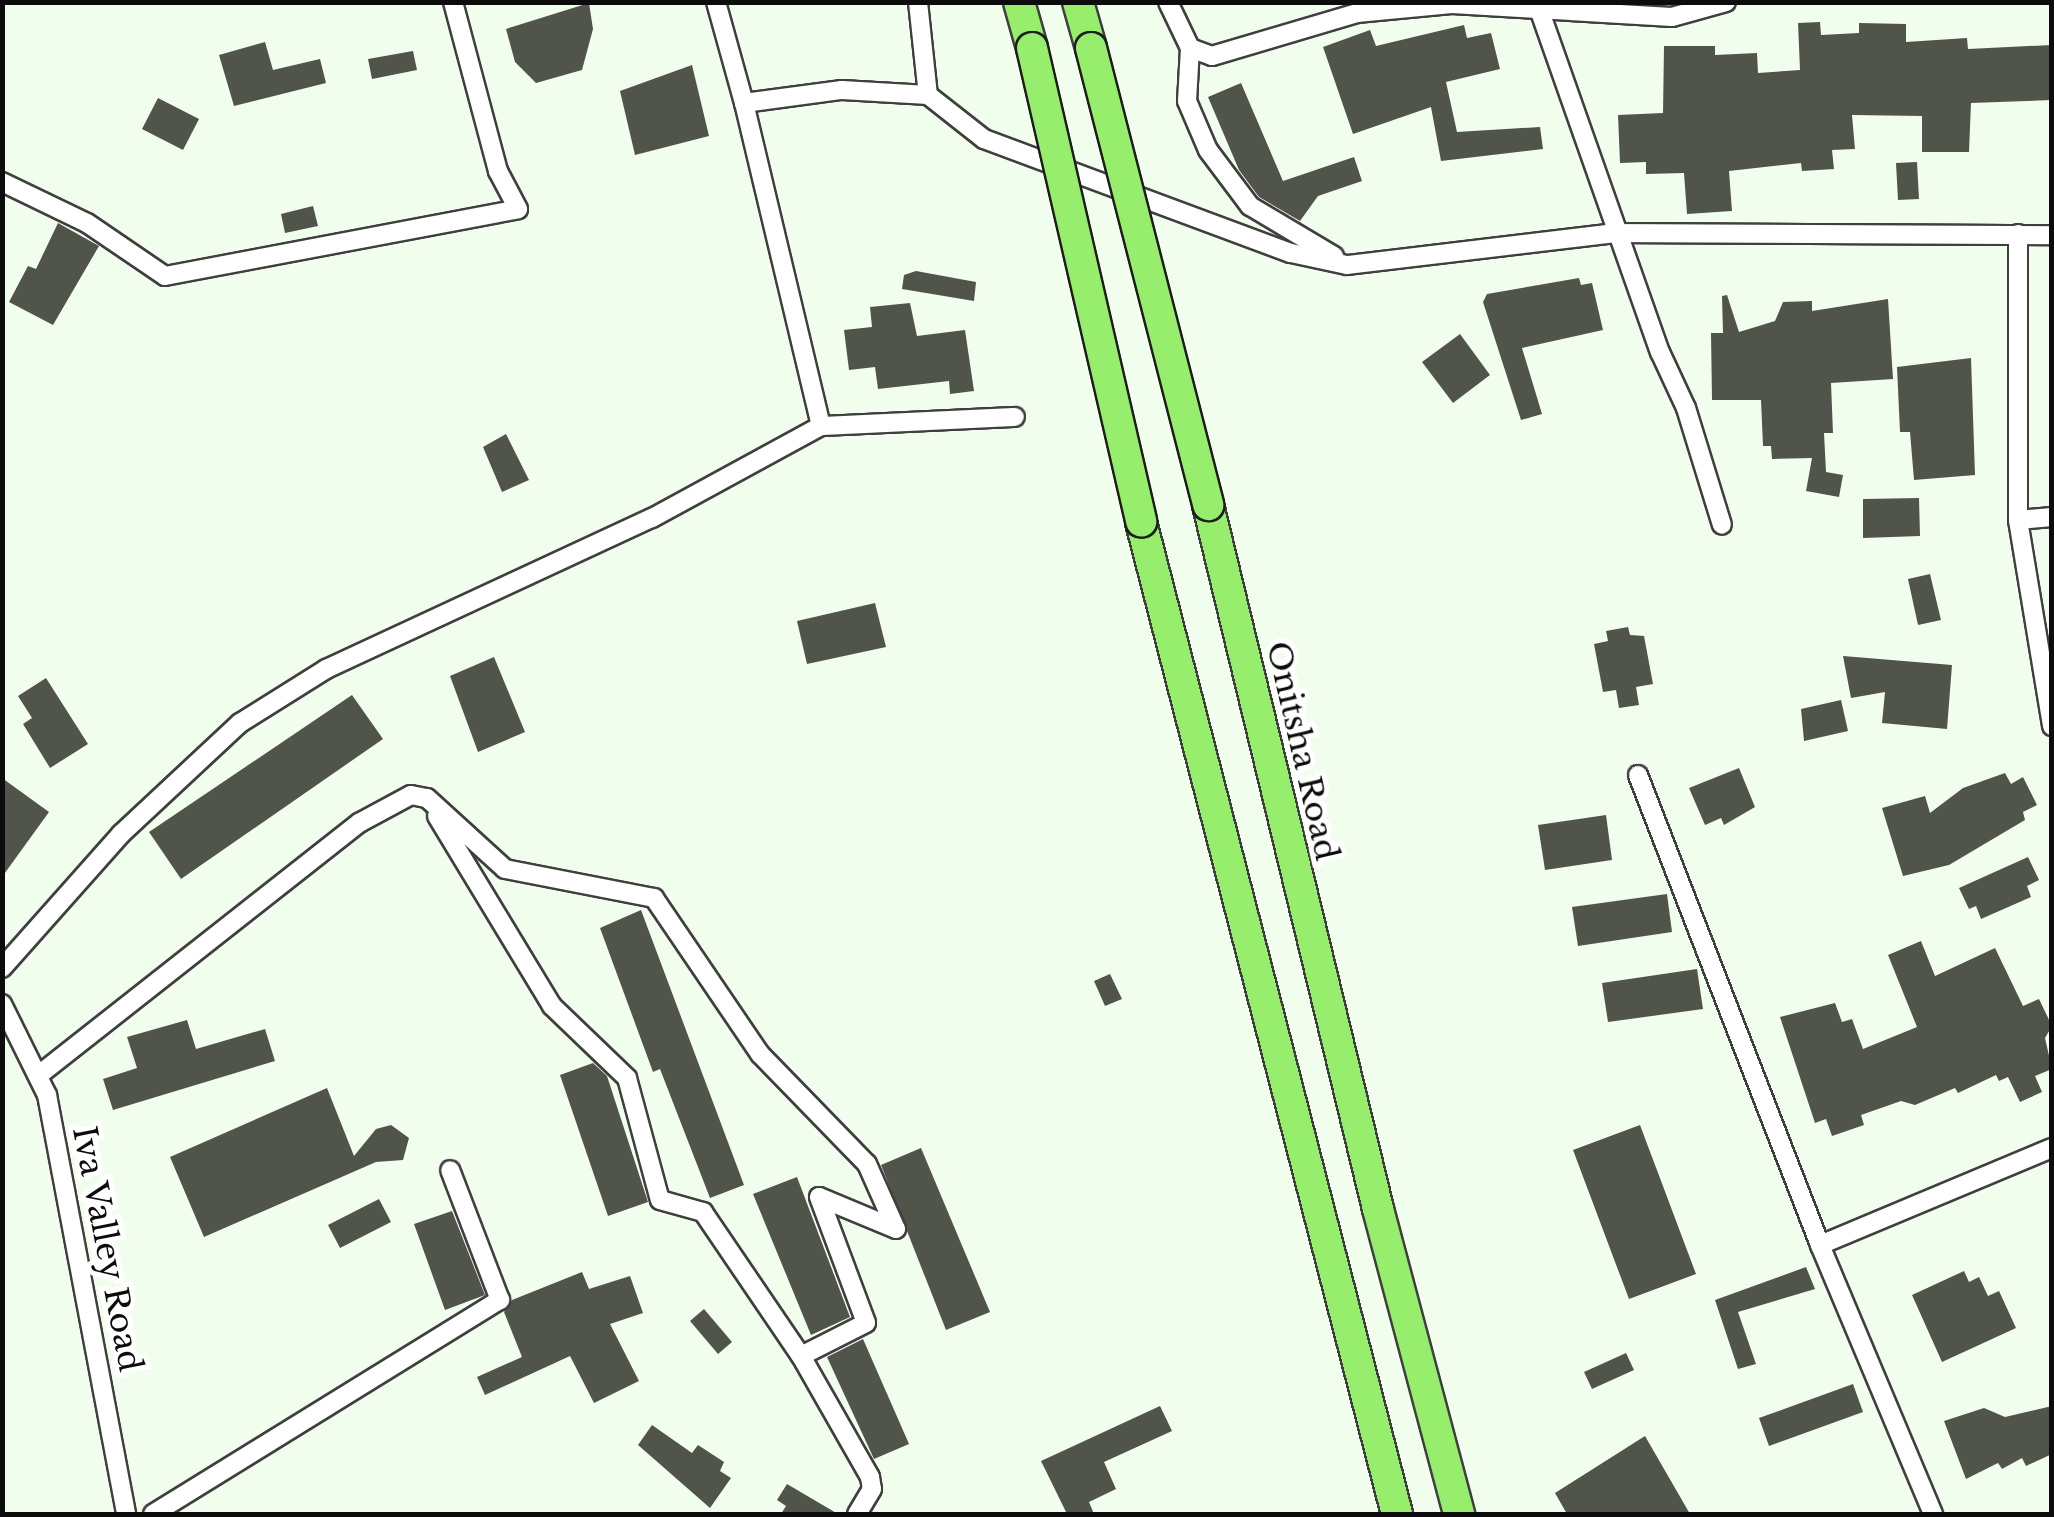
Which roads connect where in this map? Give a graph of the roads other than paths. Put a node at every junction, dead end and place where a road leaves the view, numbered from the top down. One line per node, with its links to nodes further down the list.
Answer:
1 (452, 2): 12 (street)
2 (716, 2): 11 (street)
3 (918, 2): 10 (street)
4 (1019, 2): 35 (main road, bridge)
5 (1078, 2): 36 (main road, Onitsha Road, bridge)
6 (1168, 2): 9 (street)
7 (1726, 2): 8 (street)
8 (1538, 6): 9 (street); 13 (street)
9 (1190, 48): 16 (street)
10 (928, 95): 11 (street); 16 (street)
11 (744, 103): 18 (street)
12 (2, 182)
13 (1617, 233): 14 (street); 16 (street); 21 (street)
14 (2018, 234): 15 (street); 20 (street)
15 (2052, 235)
16 (1348, 265)
17 (1015, 417): 18 (street)
18 (822, 426): 25 (street)
19 (2052, 517): 20 (street)
20 (2018, 520): 22 (street)
21 (1722, 525)
22 (2052, 726)
23 (1638, 775): 30 (street)
24 (427, 798): 27 (street); 31 (street); 31 (street)
25 (2, 968)
26 (2, 1004): 27 (street, Iva Valley Road)
27 (40, 1074): 32 (street, Iva Valley Road)
28 (2052, 1148): 30 (street)
29 (450, 1170): 33 (street)
30 (1820, 1244): 37 (street)
31 (801, 1356): 34 (street)
32 (126, 1514)
33 (154, 1514)
34 (858, 1514)
35 (1397, 1514)
36 (1459, 1514)
37 (1934, 1514)

